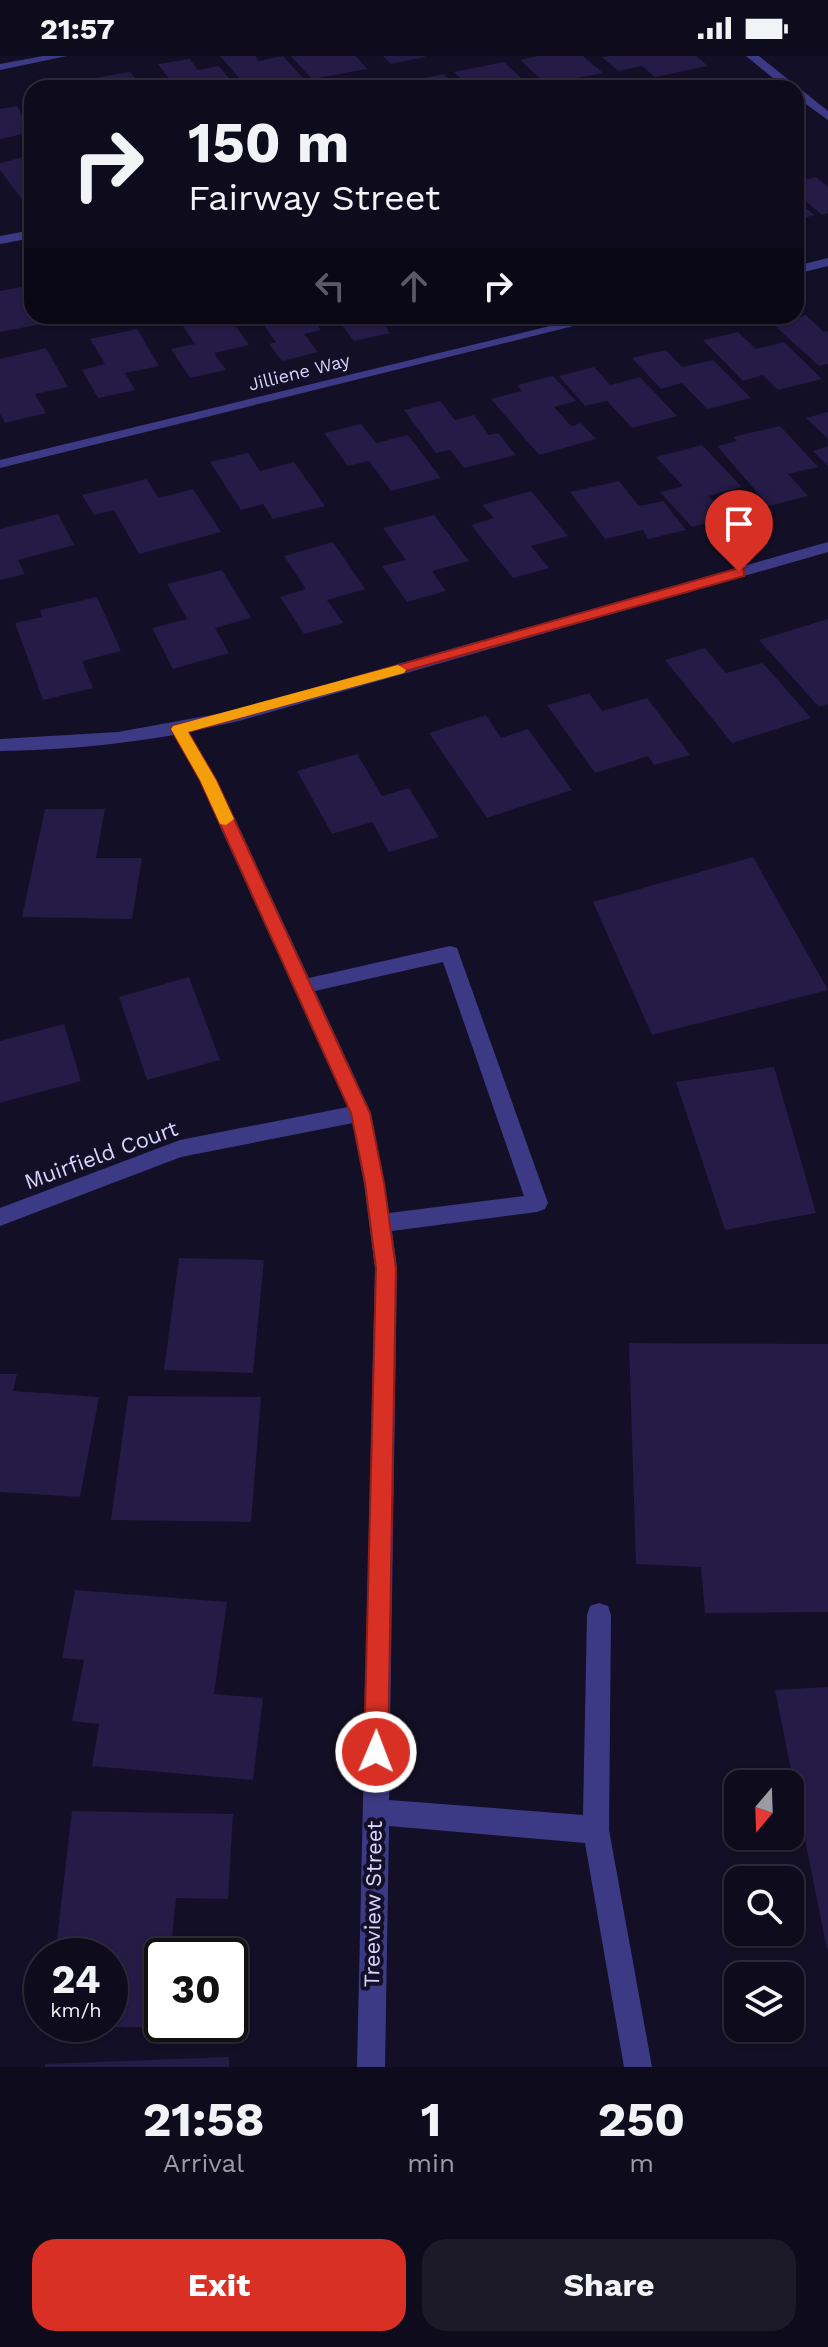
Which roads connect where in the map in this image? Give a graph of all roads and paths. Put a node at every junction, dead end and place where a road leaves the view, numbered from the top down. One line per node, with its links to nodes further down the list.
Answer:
1 (61, 56): 3 (street)
2 (752, 56): 4 (street)
3 (0, 67)
4 (782, 80)
5 (804, 97): 6 (street)
6 (828, 117)
7 (24, 236): 8 (street)
8 (0, 240)
9 (828, 262): 10 (street)
10 (804, 268)
11 (574, 324): 12 (street, Jilliene Way)
12 (0, 464)
13 (828, 547): 14 (street)
14 (179, 729): 15 (street); 16 (street, Treeview Street)
15 (0, 745)
16 (302, 987): 17 (street, Treeview Street); 19 (street)
17 (361, 1113): 18 (street, Muirfield Court); 19 (street, Treeview Street)
18 (0, 1217)
19 (379, 1223): 21 (street, Treeview Street)
20 (599, 1615): 22 (street)
21 (375, 1812): 22 (street); 23 (street, Treeview Street)
22 (596, 1830): 24 (street)
23 (371, 2067)
24 (638, 2067)

